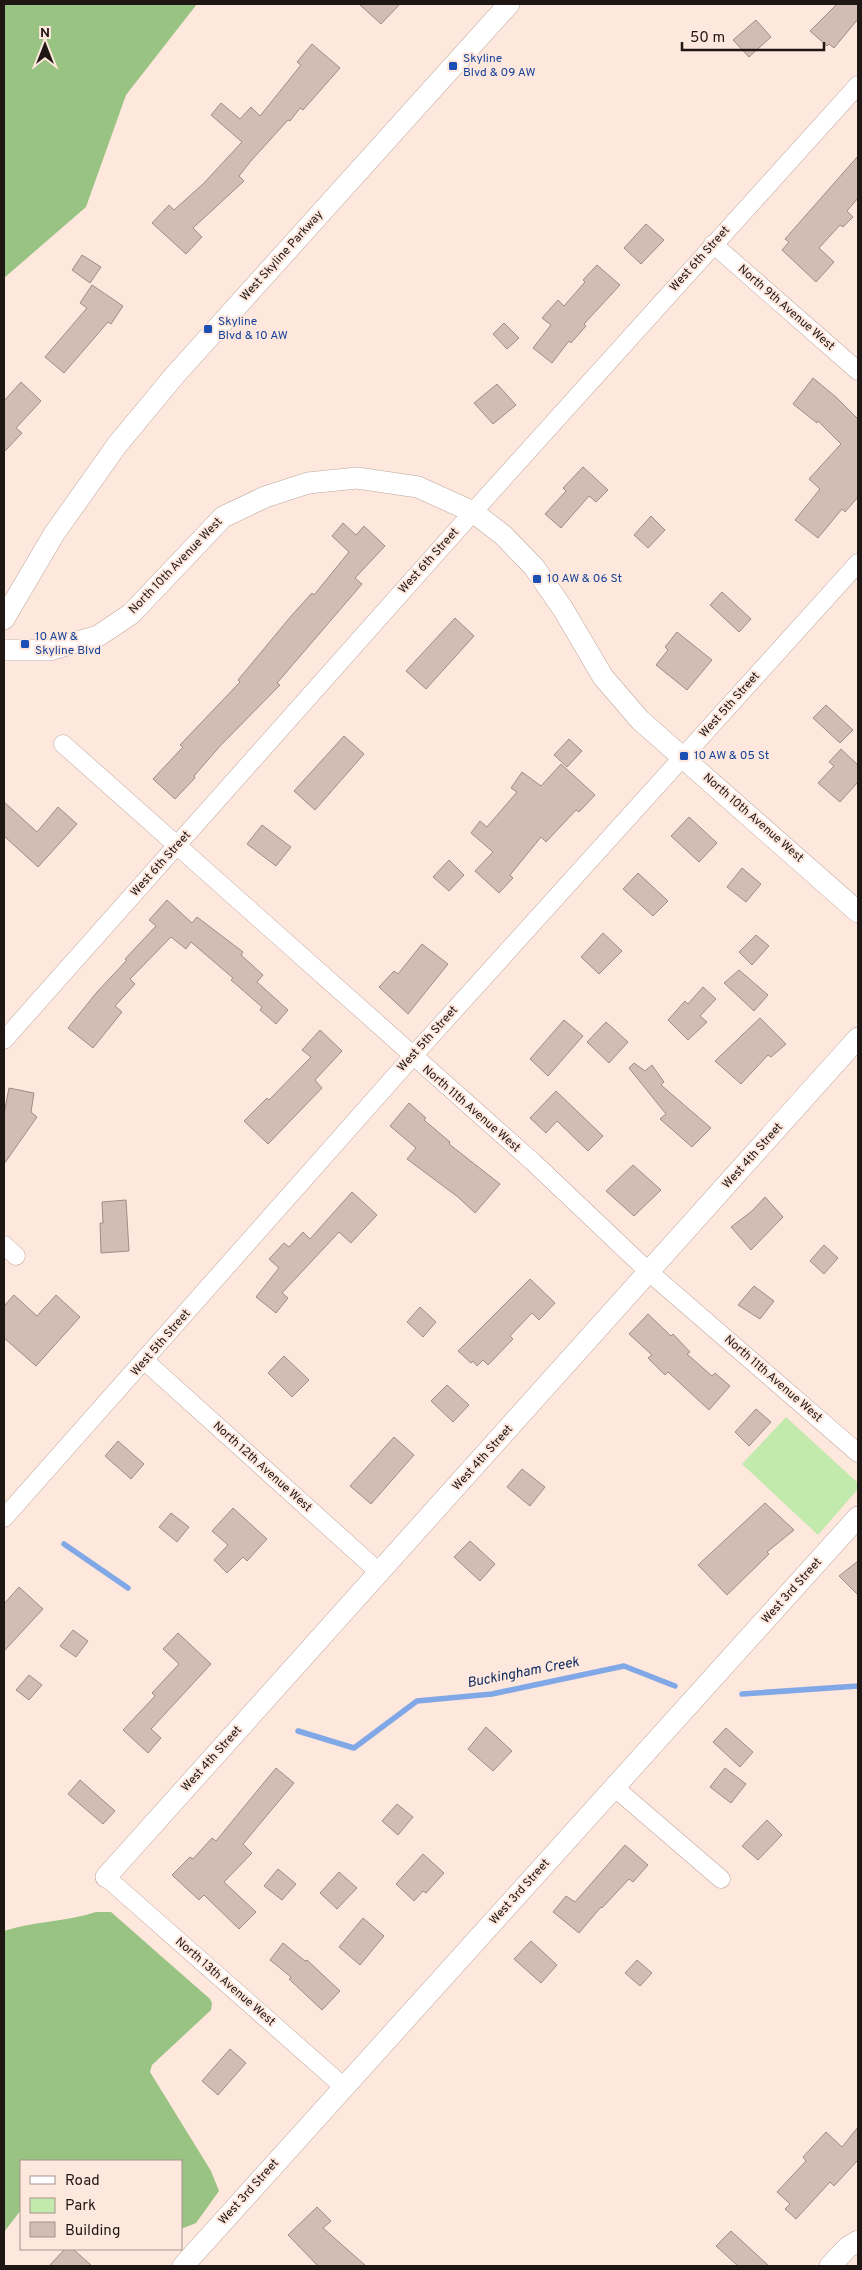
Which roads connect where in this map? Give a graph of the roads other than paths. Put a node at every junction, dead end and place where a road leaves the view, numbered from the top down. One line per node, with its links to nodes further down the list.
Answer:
1 (509, 4): 7 (street, West Skyline Parkway)
2 (858, 85): 3 (street, West 6th Street)
3 (713, 244): 4 (street, North 9th Avenue West); 5 (street, West 6th Street)
4 (858, 371)
5 (473, 512): 8 (street, North 10th Avenue West); 10 (street, North 10th Avenue West); 11 (street, West 6th Street)
6 (858, 563): 10 (street, West 5th Street)
7 (4, 619)
8 (4, 650)
9 (62, 744): 11 (street, North 11th Avenue West)
10 (683, 757): 12 (street, North 10th Avenue West); 15 (street, West 5th Street)
11 (178, 845): 14 (street, West 6th Street); 15 (street, North 11th Avenue West)
12 (858, 912)
13 (858, 1038): 16 (street, West 4th Street)
14 (4, 1040)
15 (412, 1057): 16 (street, North 11th Avenue West); 17 (street, West 5th Street)
16 (649, 1272): 18 (street, North 11th Avenue West); 21 (street, West 4th Street)
17 (145, 1361): 20 (street, West 5th Street); 21 (street, North 12th Avenue West)
18 (858, 1453)
19 (858, 1517): 22 (street, West 3rd Street)
20 (4, 1518)
21 (380, 1573): 23 (street, West 4th Street)
22 (614, 1788): 24 (street); 25 (street, West 3rd Street)
23 (106, 1877): 25 (street, North 13th Avenue West)
24 (721, 1879)
25 (344, 2087): 27 (street, West 3rd Street)
26 (858, 2241): 28 (street)
27 (182, 2266)
28 (830, 2266)

